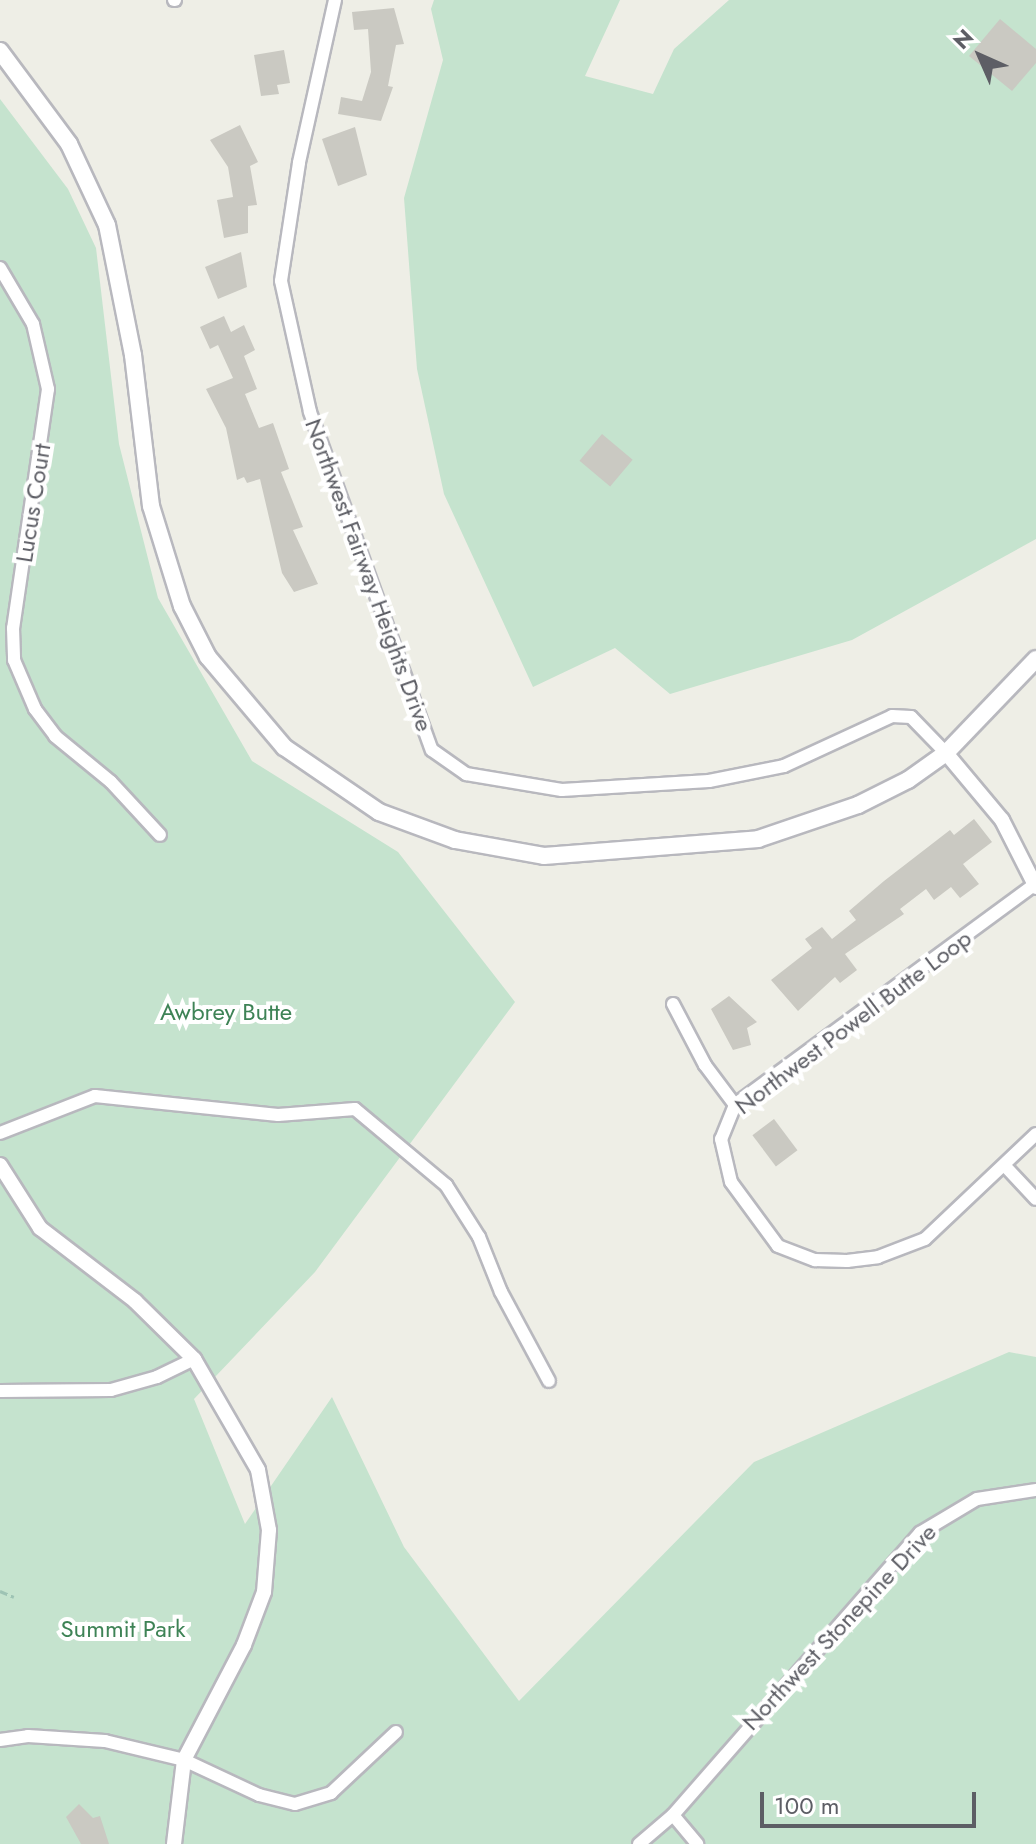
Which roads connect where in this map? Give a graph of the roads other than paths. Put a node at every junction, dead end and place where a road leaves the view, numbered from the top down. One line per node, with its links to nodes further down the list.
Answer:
1 (335, 0): 5 (street, Northwest Fairway Heights Drive)
2 (0, 51): 5 (main road)
3 (0, 268): 6 (street, Lucus Court)
4 (1036, 659): 5 (main road)
5 (946, 753): 7 (street)
6 (160, 835)
7 (1035, 886): 9 (street, Northwest Powell Butte Loop)
8 (673, 1004): 9 (street)
9 (735, 1105): 13 (street, Northwest Powell Butte Loop)
10 (0, 1133): 16 (street)
11 (1036, 1134): 13 (street, Northwest Powell Butte Loop)
12 (0, 1165): 15 (street)
13 (1005, 1166): 14 (street)
14 (1036, 1199)
15 (194, 1359): 17 (street); 21 (street)
16 (549, 1381)
17 (0, 1391)
18 (1036, 1490): 22 (street, Northwest Stonepine Drive)
19 (396, 1732): 21 (street)
20 (0, 1740): 21 (street)
21 (184, 1760): 23 (street)
22 (673, 1815): 24 (street, Northwest Stonepine Drive); 25 (street)
23 (174, 1844)
24 (639, 1844)
25 (697, 1844)

